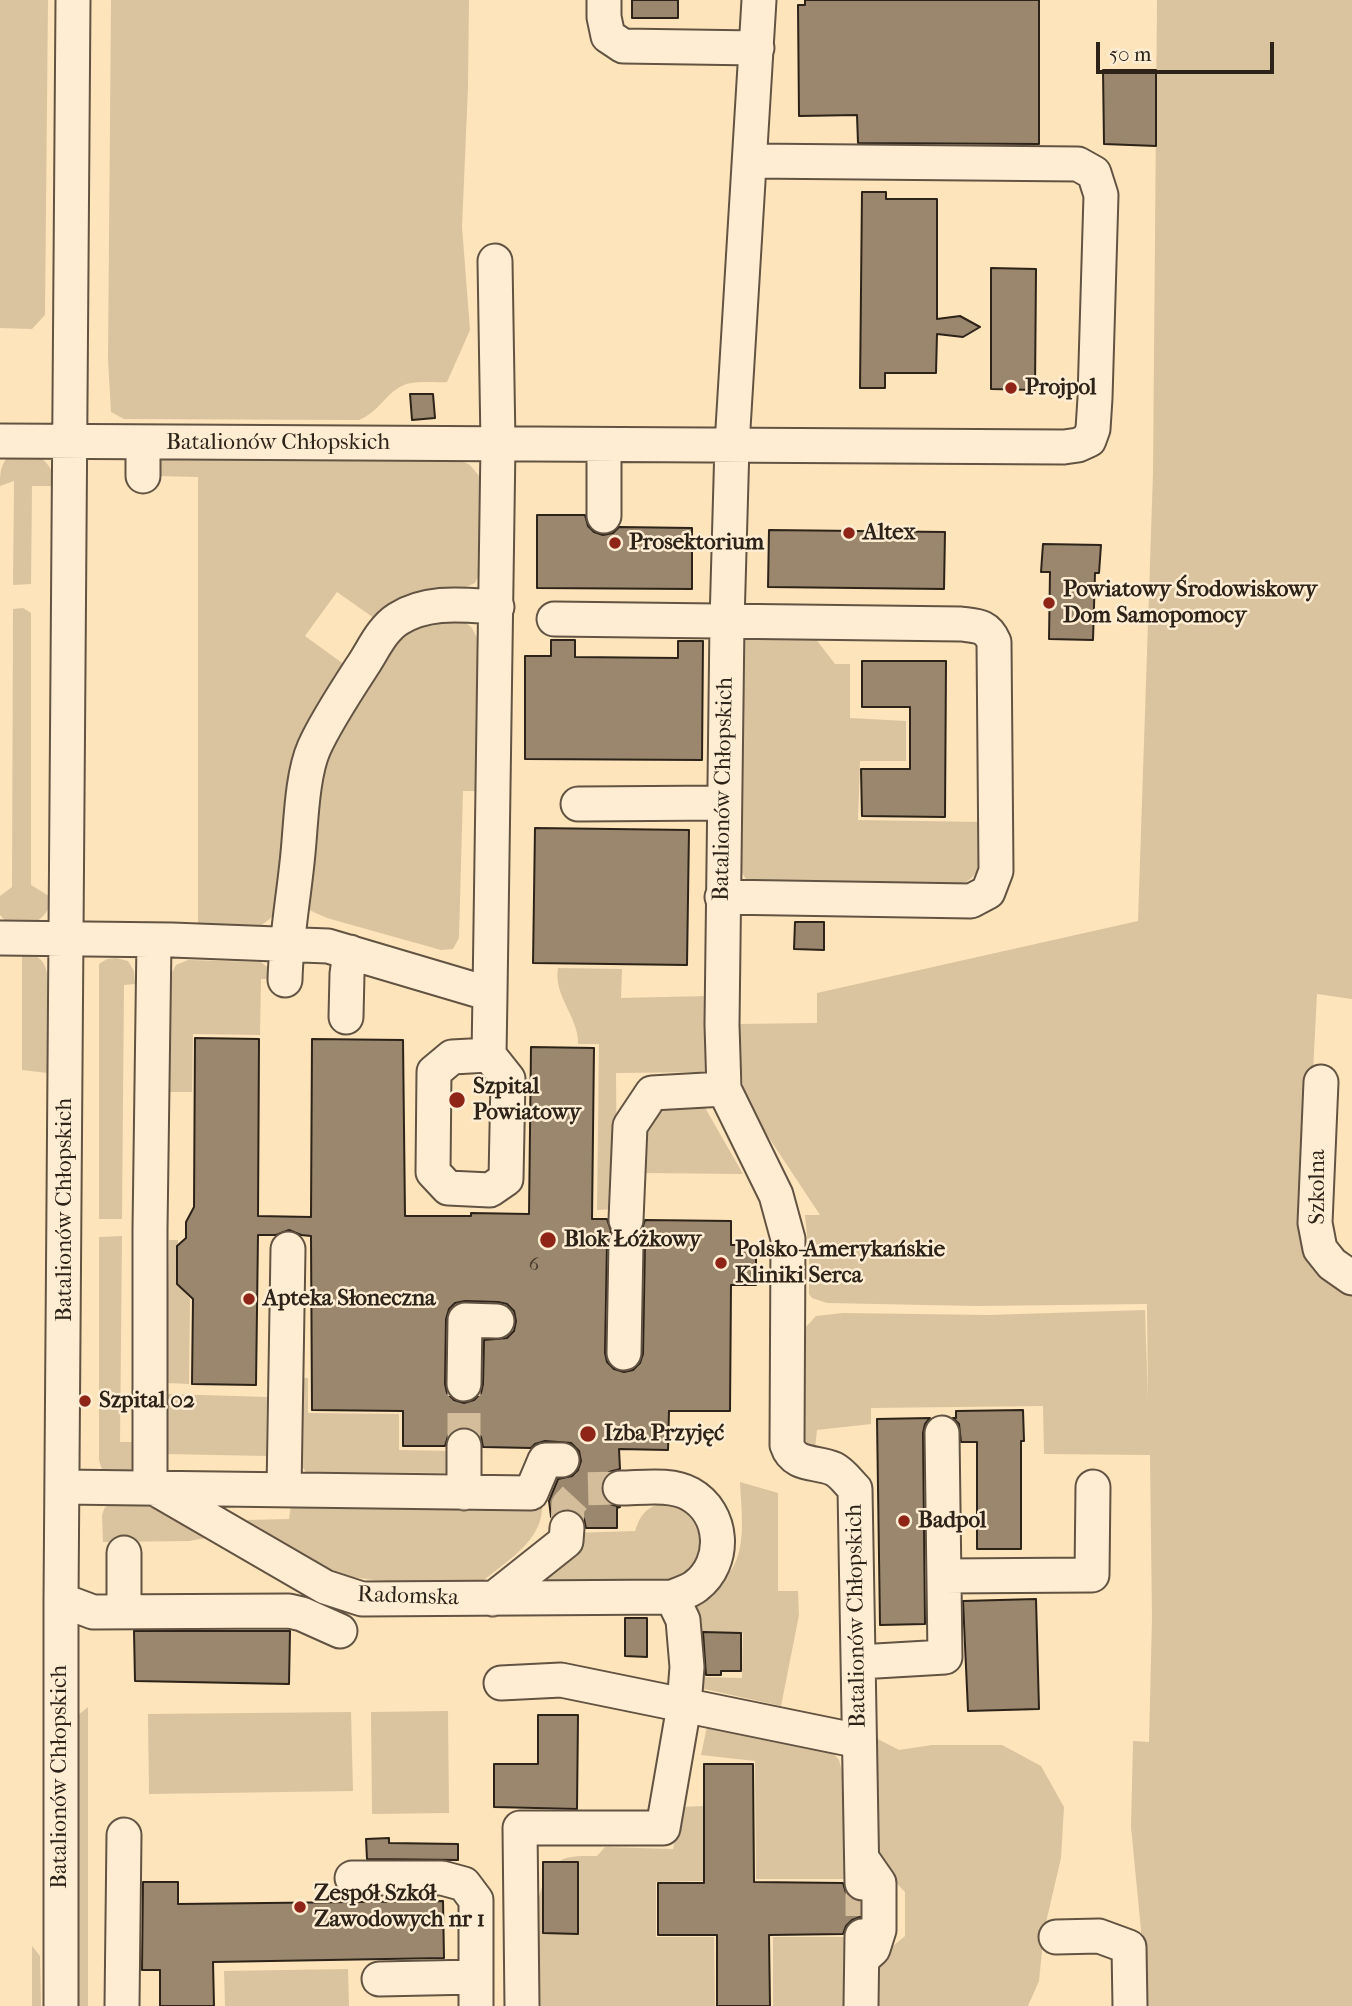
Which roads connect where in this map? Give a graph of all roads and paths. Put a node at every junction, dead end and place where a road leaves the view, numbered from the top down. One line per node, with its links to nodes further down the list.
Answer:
1 (73, 0): 8 (street, Batalionów Chłopskich)
2 (604, 0): 4 (street)
3 (759, 0): 4 (street)
4 (757, 48): 5 (street)
5 (751, 161): 11 (street); 11 (street)
6 (495, 261): 10 (street)
7 (0, 441): 8 (street)
8 (68, 441): 9 (street, Batalionów Chłopskich); 22 (street, Batalionów Chłopskich)
9 (143, 442): 10 (street, Batalionów Chłopskich); 13 (street)
10 (498, 444): 12 (street, Batalionów Chłopskich); 15 (street)
11 (732, 445): 12 (street, Batalionów Chłopskich); 17 (street, Batalionów Chłopskich)
12 (604, 446): 14 (street)
13 (142, 476)
14 (604, 516)
15 (497, 607): 24 (street); 27 (street)
16 (555, 619): 17 (street)
17 (727, 622): 18 (street, Batalionów Chłopskich); 20 (street)
18 (724, 803): 19 (street); 20 (street, Batalionów Chłopskich)
19 (578, 804)
20 (722, 897): 31 (street, Batalionów Chłopskich)
21 (0, 938): 22 (street)
22 (66, 938): 23 (street); 40 (street, Batalionów Chłopskich)
23 (154, 940): 24 (street); 44 (street)
24 (286, 945): 25 (street); 26 (street)
25 (350, 952): 27 (street); 28 (street)
26 (285, 980)
27 (490, 994): 29 (street)
28 (346, 1017)
29 (489, 1055)
30 (1321, 1082): 33 (street, Szkolna)
31 (724, 1089): 35 (street); 54 (street, Batalionów Chłopskich)
32 (288, 1250): 43 (street)
33 (1352, 1278)
34 (497, 1321): 36 (street)
35 (624, 1353)
36 (464, 1384)
37 (942, 1433): 48 (street)
38 (464, 1446): 45 (street)
39 (562, 1460): 45 (street)
40 (63, 1487): 44 (street, Radomska); 51 (street, Batalionów Chłopskich)
41 (1093, 1487): 48 (street)
42 (620, 1488): 49 (street, Radomska)
43 (284, 1490): 44 (street); 45 (street)
44 (159, 1491): 50 (street, Radomska)
45 (464, 1493)
46 (568, 1528): 50 (street)
47 (124, 1553): 52 (street)
48 (944, 1576): 54 (street)
49 (672, 1597): 50 (street, Radomska); 56 (street)
50 (493, 1599)
51 (61, 1600): 52 (street); 63 (street, Batalionów Chłopskich)
52 (124, 1612): 53 (street)
53 (340, 1631)
54 (859, 1662): 57 (street, Batalionów Chłopskich)
55 (501, 1683): 56 (street)
56 (684, 1706): 57 (street); 65 (street)
57 (859, 1741): 66 (street)
58 (124, 1835): 64 (street)
59 (352, 1878): 62 (street)
60 (1056, 1937): 67 (street)
61 (379, 1979): 62 (street)
62 (476, 1992)
63 (60, 1997)
64 (122, 2006)
65 (522, 2006)
66 (861, 2006)
67 (1130, 2006)

